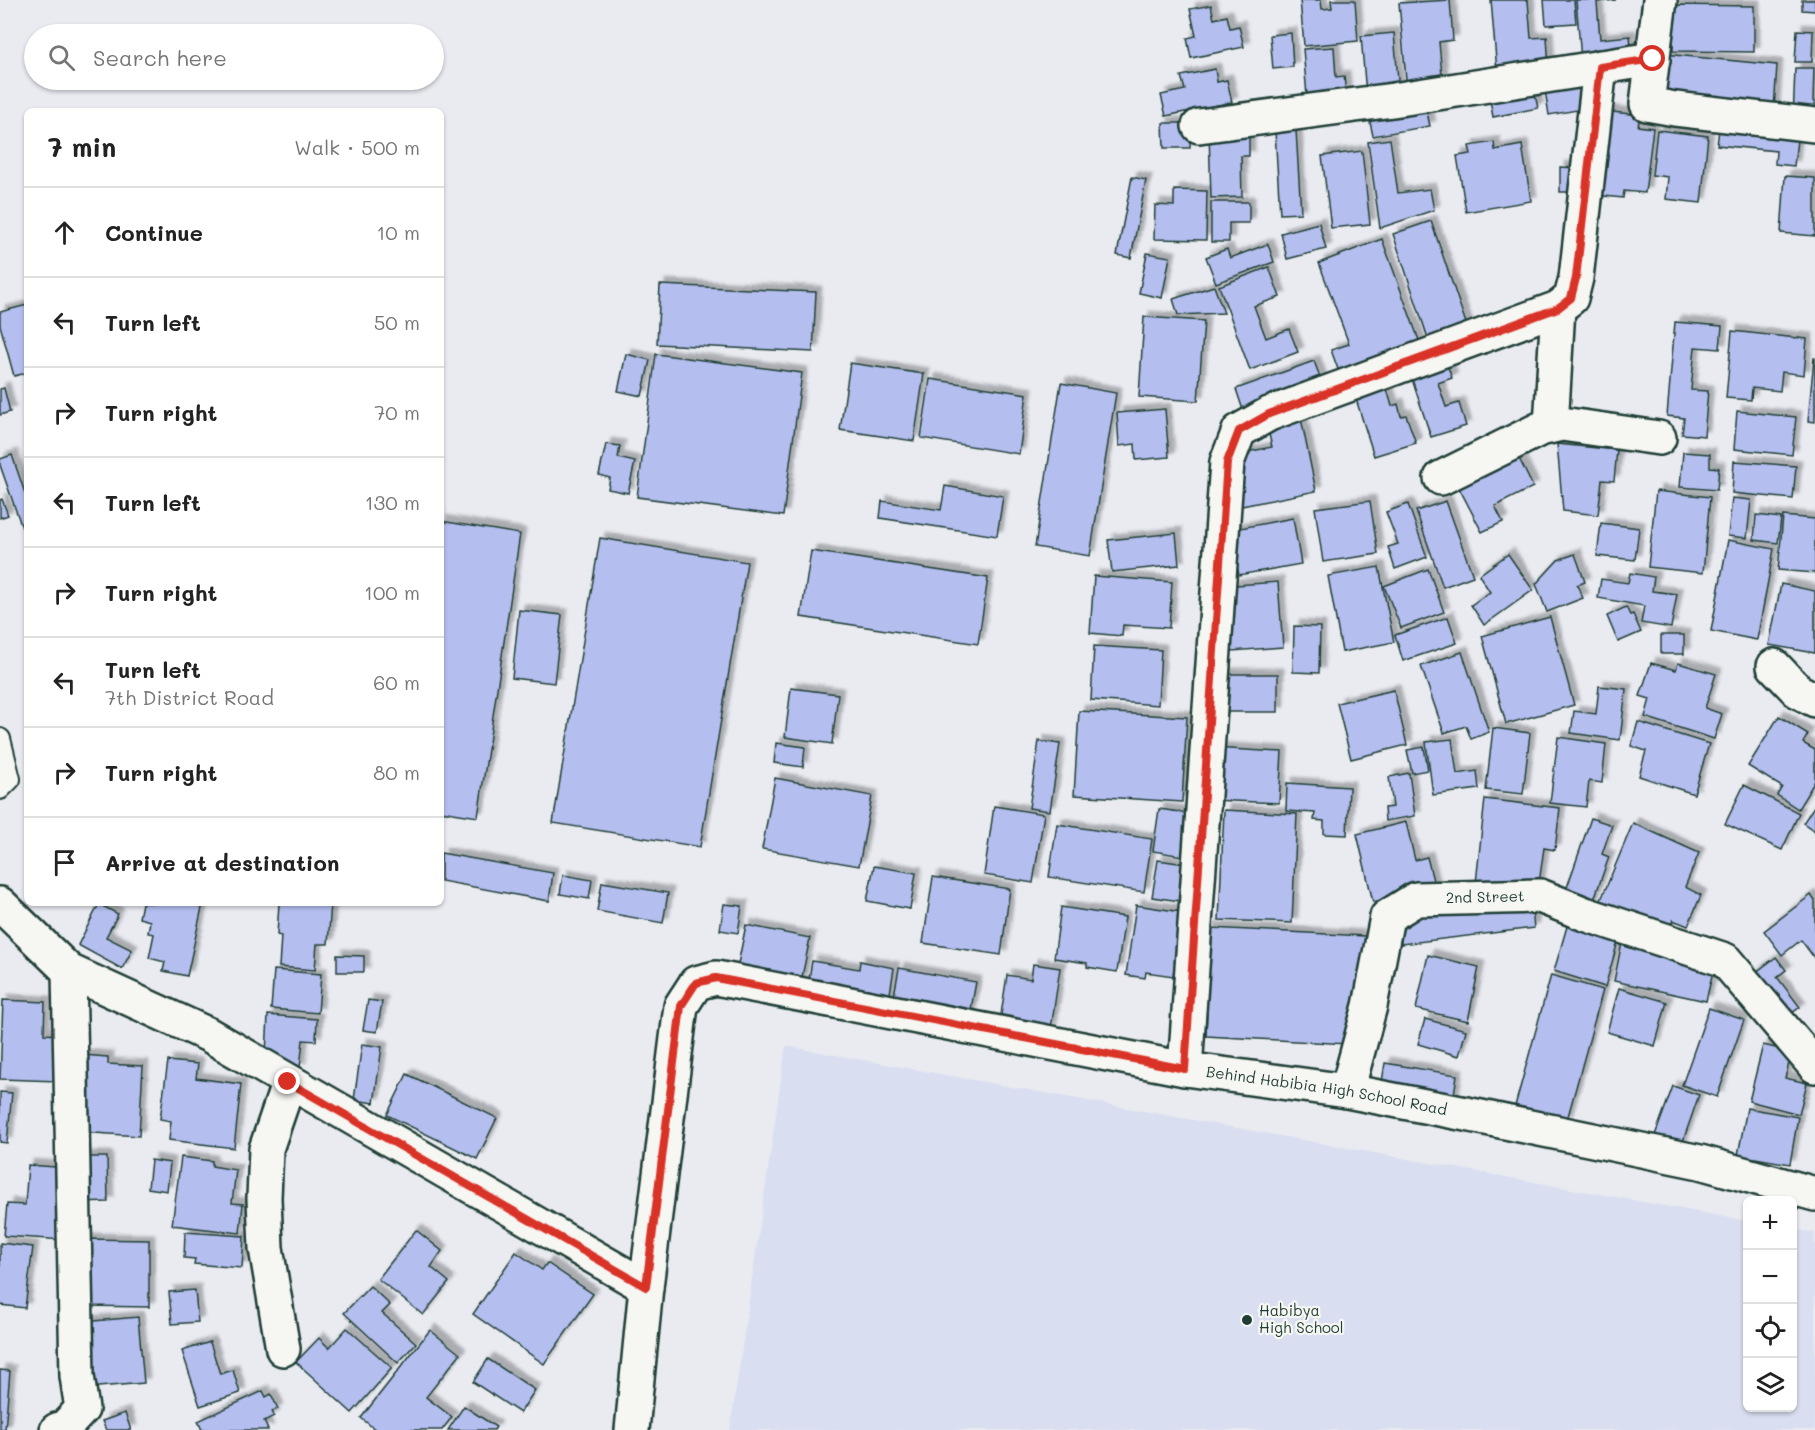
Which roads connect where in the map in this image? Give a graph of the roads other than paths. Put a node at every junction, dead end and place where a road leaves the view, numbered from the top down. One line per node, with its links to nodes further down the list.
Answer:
1 (1659, 0): 2 (street)
2 (1653, 59): 3 (street); 4 (street)
3 (1600, 67): 5 (street); 6 (street)
4 (1815, 124)
5 (1199, 126)
6 (1558, 308): 7 (street); 17 (street)
7 (1551, 426): 8 (street); 9 (street)
8 (1659, 438)
9 (1441, 478)
10 (1774, 666): 11 (street)
11 (1815, 700)
12 (0, 739): 13 (lane)
13 (0, 789)
14 (0, 904): 15 (street)
15 (69, 971): 18 (street); 23 (street)
16 (1815, 1066): 19 (street, 2nd Street)
17 (1185, 1069): 19 (street, Behind Habibia High School Road); 21 (street, Behind Habibia High School Road)
18 (288, 1082): 21 (street); 22 (street)
19 (1347, 1091): 20 (street, Behind Habibia High School Road)
20 (1815, 1194)
21 (646, 1287): 24 (street)
22 (283, 1349)
23 (57, 1430)
24 (632, 1430)

